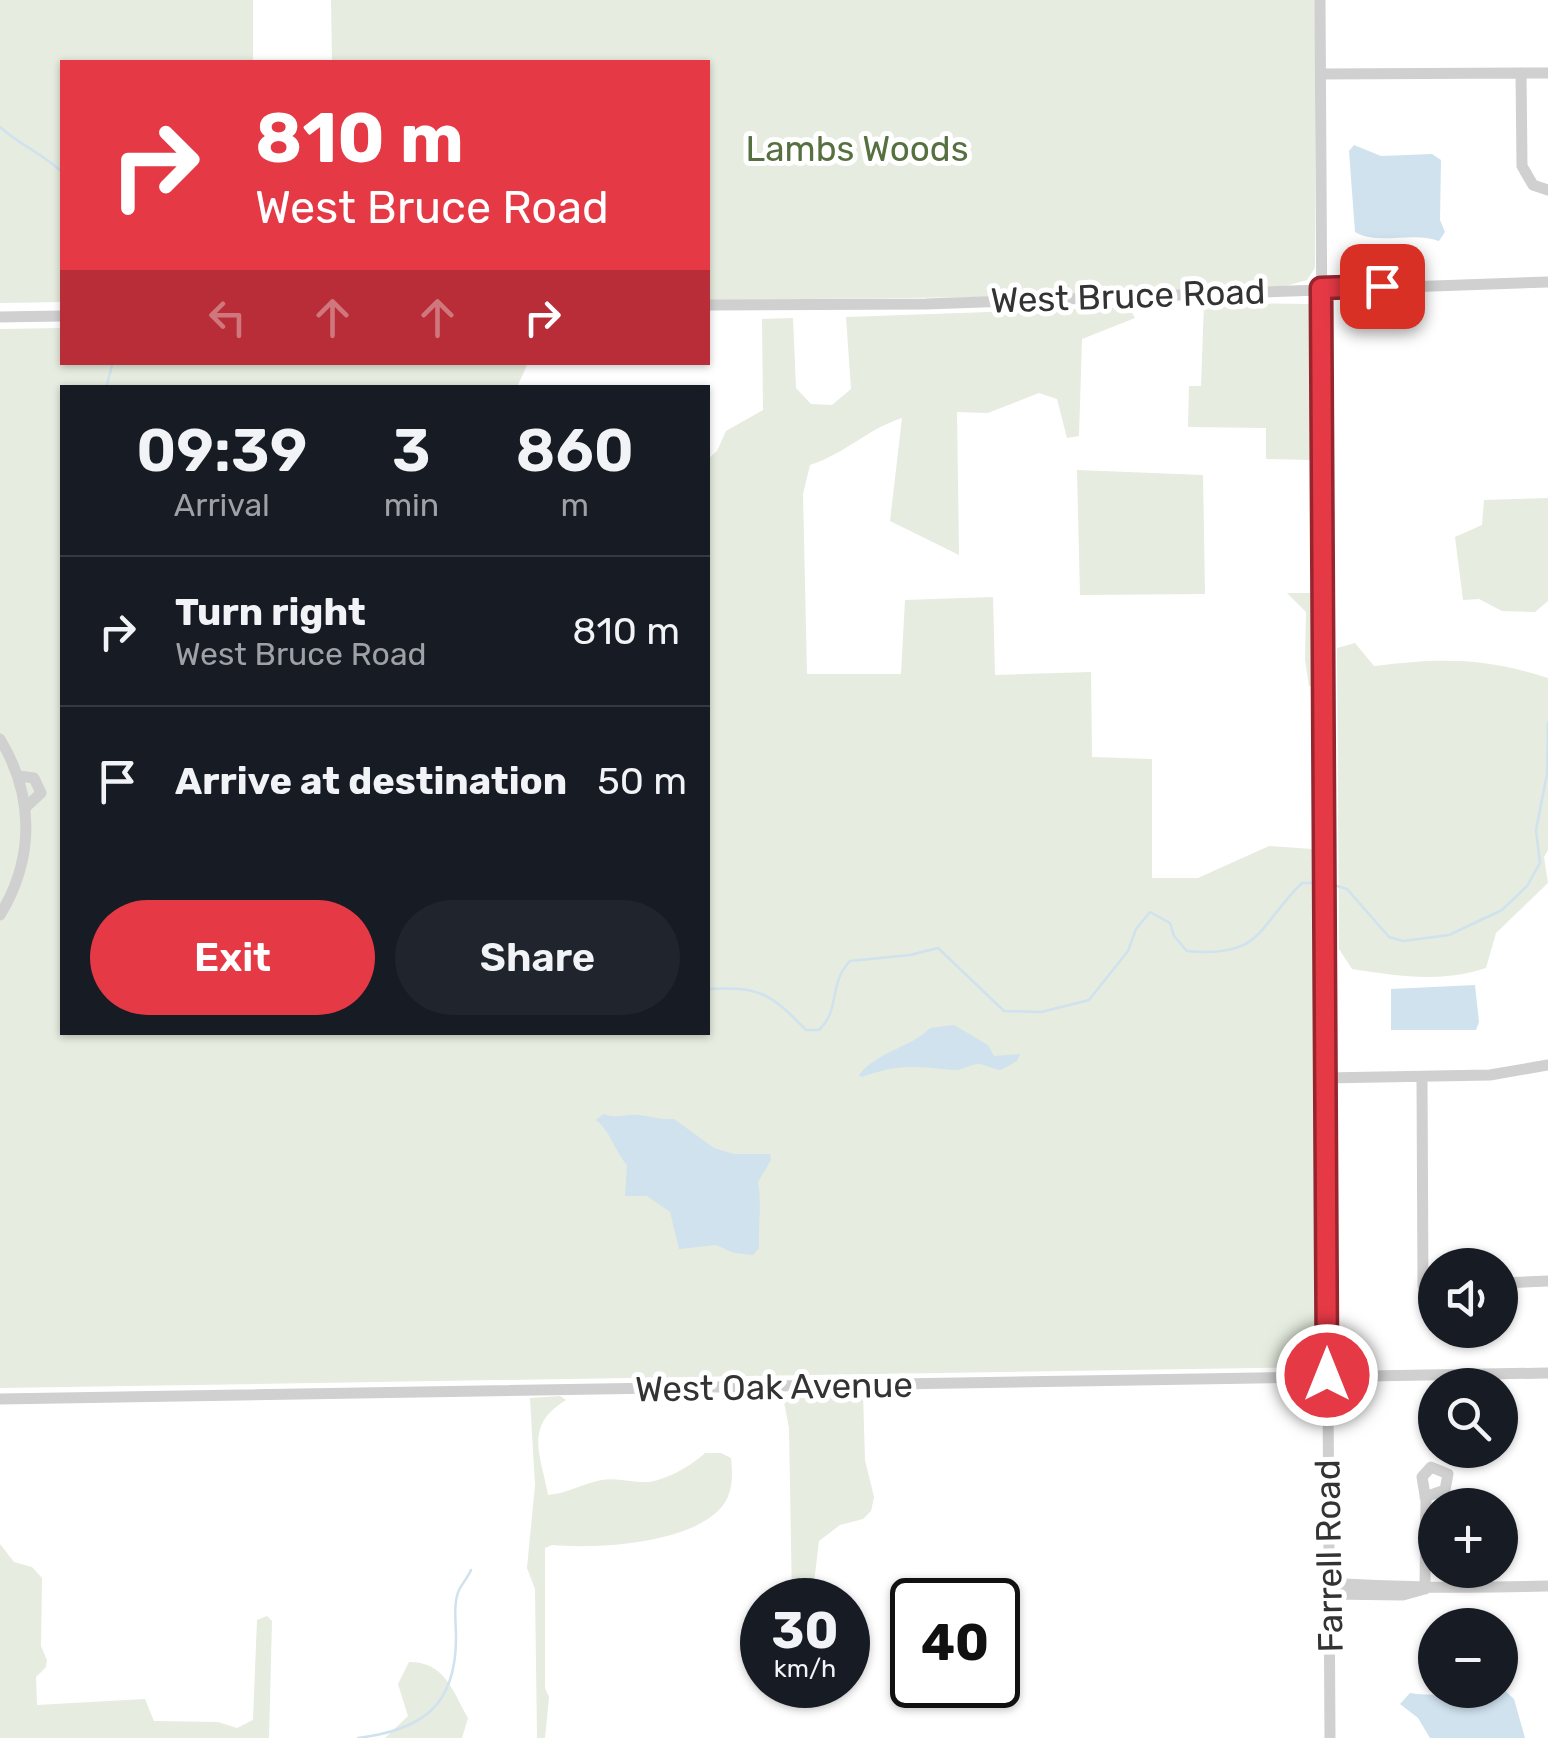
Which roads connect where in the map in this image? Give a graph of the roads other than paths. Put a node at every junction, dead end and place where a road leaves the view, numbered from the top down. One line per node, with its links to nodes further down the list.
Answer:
1 (1320, 0): 4 (street, Farrell Road)
2 (1520, 73): 3 (street); 4 (street); 5 (street)
3 (1548, 73)
4 (1321, 74): 7 (street, Farrell Road)
5 (1548, 190)
6 (1548, 282): 7 (street, West Bruce Road)
7 (1321, 288): 8 (street, West Bruce Road); 14 (street, Farrell Road)
8 (710, 305)
9 (60, 316): 10 (street)
10 (0, 317)
11 (0, 738): 12 (street)
12 (0, 915)
13 (1548, 1065): 15 (street)
14 (1326, 1078): 15 (street); 20 (street, Farrell Road)
15 (1422, 1078): 16 (street)
16 (1428, 1248)
17 (1548, 1282): 18 (street)
18 (1518, 1283)
19 (1548, 1374): 20 (street, West Oak Avenue)
20 (1327, 1375): 21 (street, West Oak Avenue); 23 (street, Farrell Road)
21 (0, 1399)
22 (1548, 1586): 24 (street)
23 (1329, 1589): 24 (street); 25 (street, Farrell Road)
24 (1425, 1589)
25 (1330, 1738)

